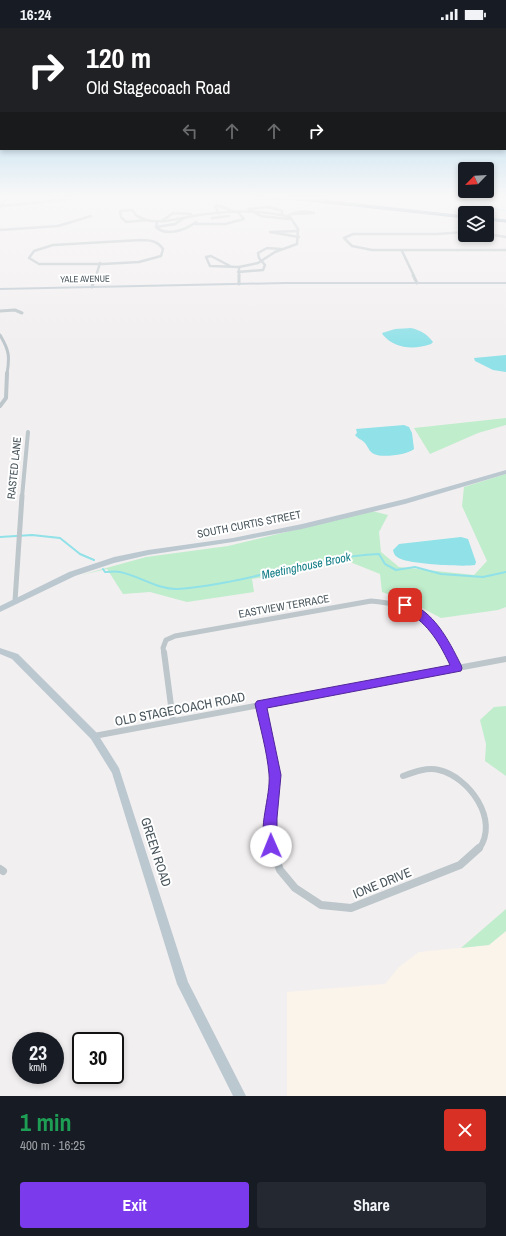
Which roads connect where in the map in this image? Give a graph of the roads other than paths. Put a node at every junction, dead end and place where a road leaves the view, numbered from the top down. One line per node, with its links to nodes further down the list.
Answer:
1 (42, 248): 9 (street)
2 (162, 248): 9 (street)
3 (285, 248): 5 (street)
4 (357, 248): 7 (street)
5 (282, 249): 8 (street); 8 (street)
6 (506, 250): 7 (street)
7 (402, 251): 13 (street)
8 (262, 261): 11 (street); 12 (street)
9 (100, 263): 16 (street)
10 (230, 266): 10 (street); 11 (street)
11 (239, 267): 12 (street)
12 (238, 272): 15 (street)
13 (417, 283): 14 (street, YALE AVENUE); 15 (street, YALE AVENUE)
14 (506, 283)
15 (239, 284): 16 (street, YALE AVENUE)
16 (92, 287): 17 (street, YALE AVENUE)
17 (0, 289)
18 (0, 311): 19 (street)
19 (22, 313)
20 (0, 335): 21 (street)
21 (0, 406)
22 (28, 432): 24 (street, RASTED LANE)
23 (506, 472): 24 (street, SOUTH CURTIS STREET)
24 (15, 601): 25 (street, SOUTH CURTIS STREET)
25 (0, 609)
26 (0, 650): 31 (street, GREEN ROAD)
27 (506, 658): 28 (street, OLD STAGECOACH ROAD)
28 (457, 668): 29 (street, OLD STAGECOACH ROAD); 30 (street, EASTVIEW TERRACE)
29 (261, 704): 30 (street, OLD STAGECOACH ROAD); 32 (street, IONE DRIVE)
30 (173, 721): 31 (street, OLD STAGECOACH ROAD)
31 (94, 736): 33 (street, GREEN ROAD)
32 (403, 776)
33 (240, 1096)

